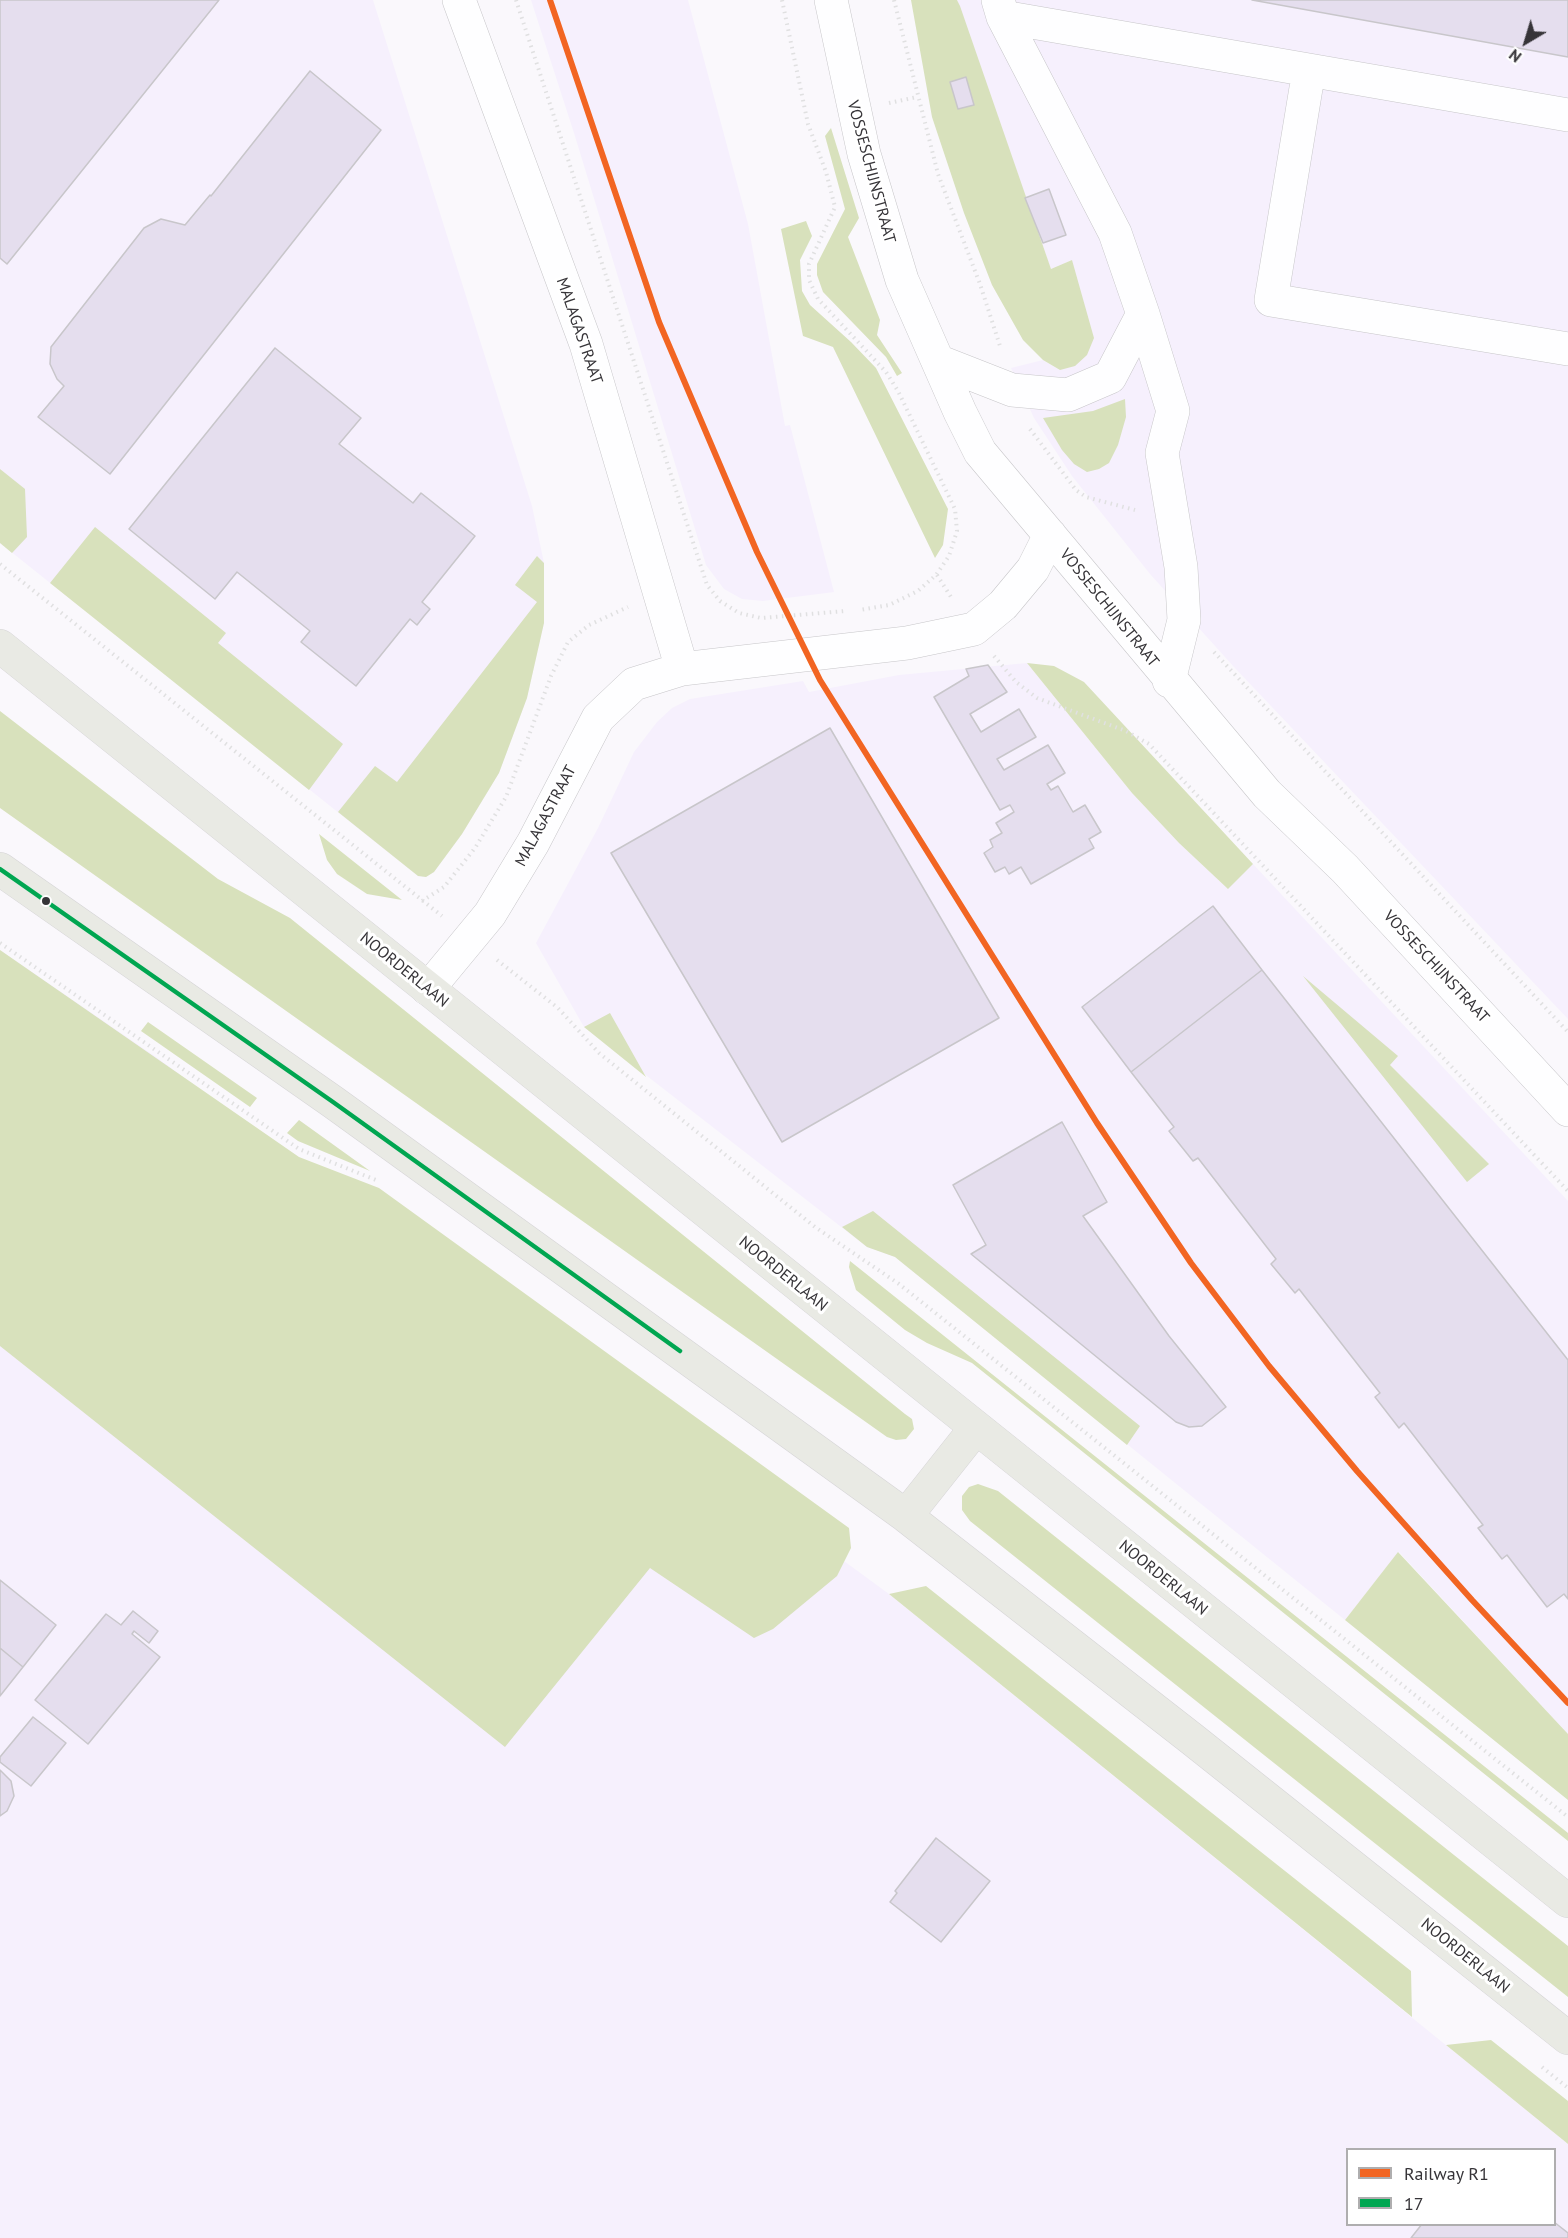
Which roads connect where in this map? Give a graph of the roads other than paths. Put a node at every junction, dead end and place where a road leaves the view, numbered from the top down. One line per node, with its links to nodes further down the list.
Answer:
1 (459, 0): 11 (street, MALAGASTRAAT)
2 (831, 0): 8 (street, VOSSESCHIJNSTRAAT)
3 (1000, 9): 4 (street); 6 (street)
4 (1309, 70): 5 (street); 7 (street)
5 (1568, 115)
6 (1143, 314): 8 (street); 12 (street)
7 (1568, 349)
8 (938, 361): 9 (street, VOSSESCHIJNSTRAAT)
9 (1050, 536): 11 (street, MALAGASTRAAT); 12 (street, VOSSESCHIJNSTRAAT)
10 (0, 646): 14 (main road, NOORDERLAAN)
11 (682, 669): 14 (street, MALAGASTRAAT)
12 (1169, 681): 15 (street, VOSSESCHIJNSTRAAT)
13 (0, 869): 17 (main road, NOORDERLAAN)
14 (428, 989): 16 (main road, NOORDERLAAN)
15 (1568, 1110)
16 (975, 1429): 17 (main road); 18 (main road, NOORDERLAAN)
17 (906, 1516): 19 (main road, NOORDERLAAN)
18 (1568, 1901)
19 (1568, 2038)

